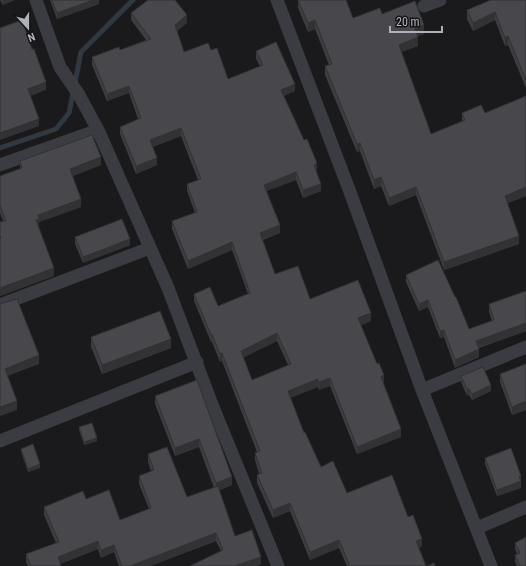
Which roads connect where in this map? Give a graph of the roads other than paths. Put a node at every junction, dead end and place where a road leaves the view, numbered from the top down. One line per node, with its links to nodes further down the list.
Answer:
1 (36, 0): 5 (street)
2 (277, 0): 11 (street)
3 (440, 0): 4 (street)
4 (424, 6)
5 (98, 130): 6 (street); 7 (street)
6 (0, 165)
7 (150, 248): 8 (street); 10 (street)
8 (0, 305)
9 (526, 347): 11 (street)
10 (197, 362): 12 (street); 15 (street)
11 (422, 390): 14 (street)
12 (0, 440)
13 (526, 507): 14 (street)
14 (477, 528): 16 (street)
15 (278, 566)
16 (491, 566)

